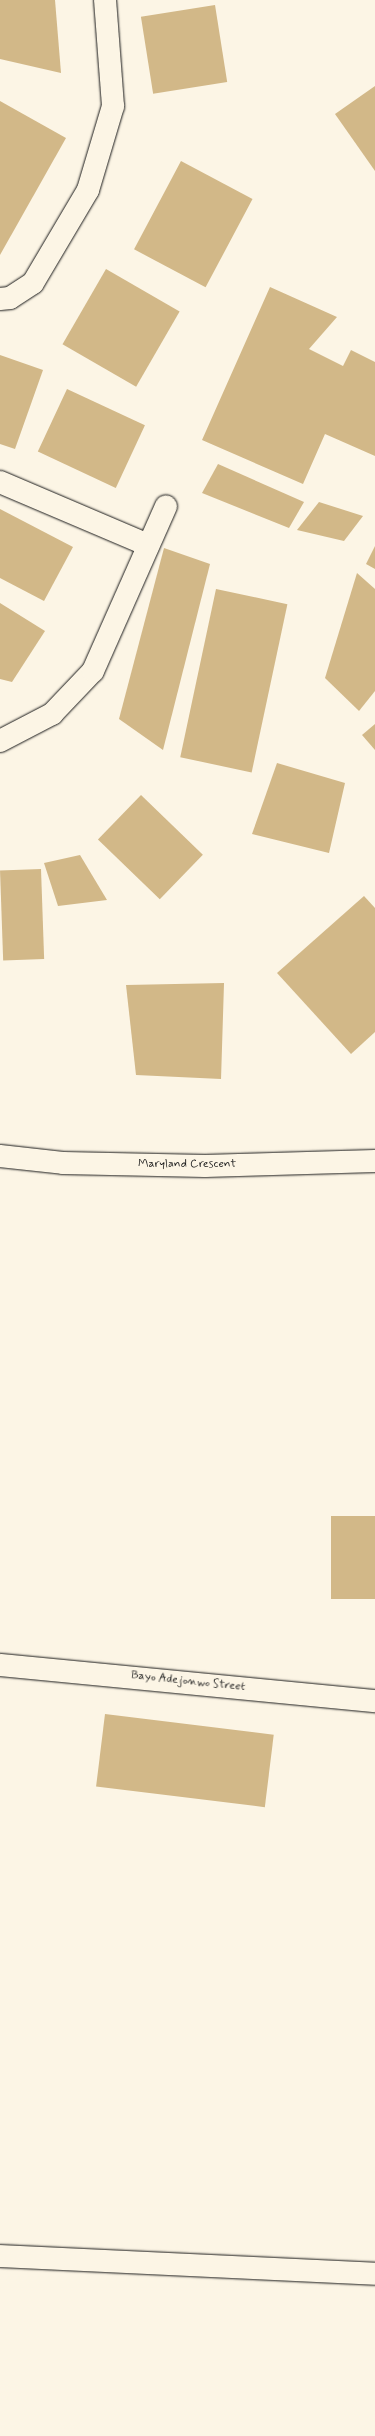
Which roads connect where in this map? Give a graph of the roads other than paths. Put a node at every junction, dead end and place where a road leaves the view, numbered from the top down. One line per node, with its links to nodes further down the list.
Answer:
1 (105, 0): 2 (street)
2 (0, 299)
3 (0, 482): 5 (street)
4 (166, 506): 5 (street)
5 (148, 544): 6 (street)
6 (0, 741)
7 (0, 1156): 8 (street, Maryland Crescent)
8 (375, 1161)
9 (0, 1664): 10 (street, Bayo Adejonwo Street)
10 (375, 1701)
11 (0, 2256): 12 (street)
12 (375, 2274)

